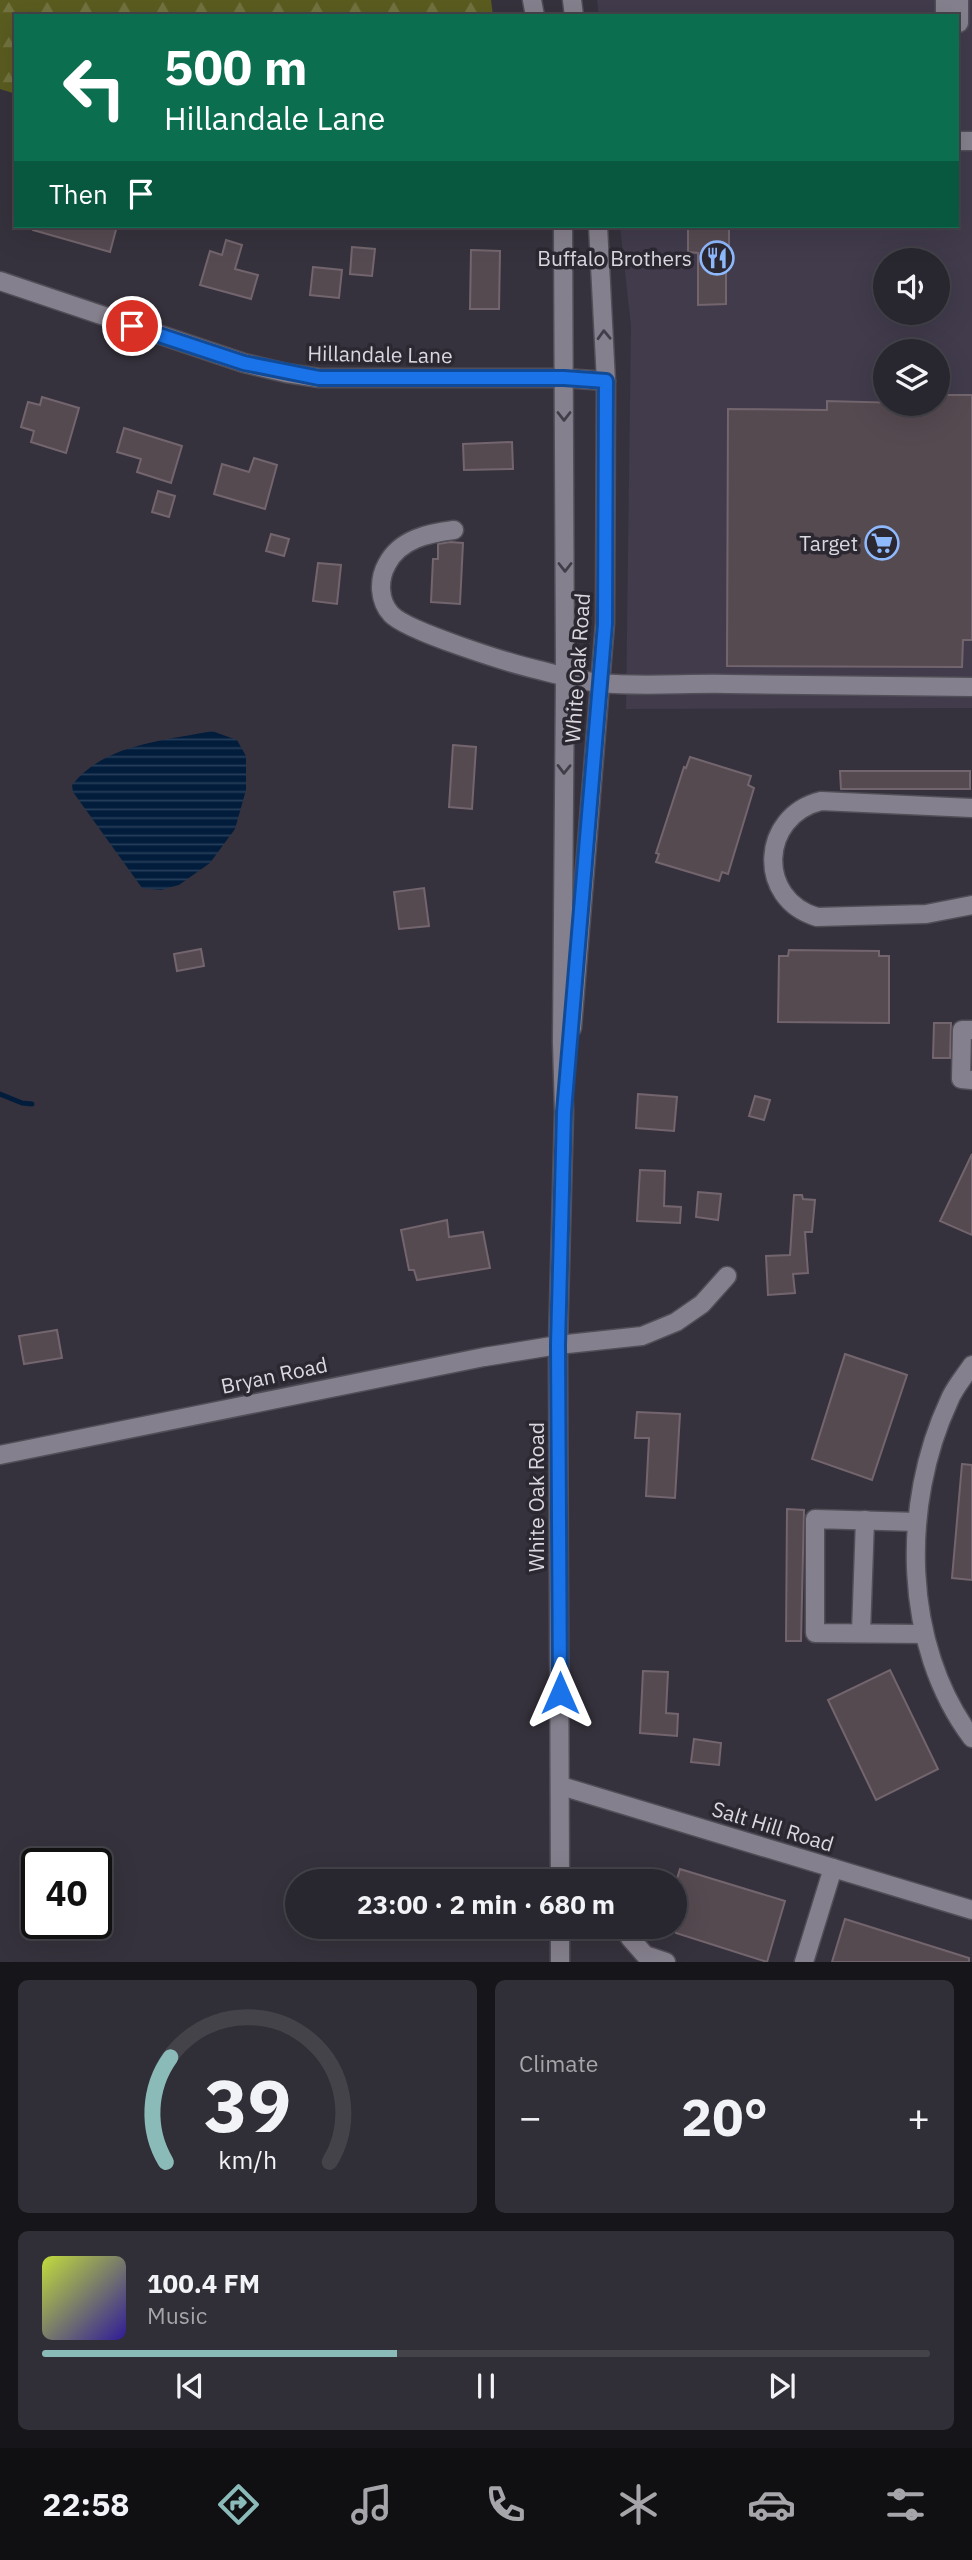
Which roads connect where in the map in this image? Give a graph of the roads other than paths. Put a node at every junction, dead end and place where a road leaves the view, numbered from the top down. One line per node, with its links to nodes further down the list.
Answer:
1 (563, 228): 4 (street, White Oak Road)
2 (598, 228): 5 (street, White Oak Road, one-way to 2)
3 (0, 281): 4 (street, Hillandale Lane)
4 (564, 378): 5 (street, Hillandale Lane); 7 (street, White Oak Road, one-way to 7)
5 (606, 381): 8 (street, White Oak Road)
6 (454, 530): 7 (street)
7 (565, 676): 8 (street); 14 (street, White Oak Road, one-way to 14)
8 (601, 683): 9 (street); 14 (street, White Oak Road)
9 (972, 687)
10 (972, 807): 11 (street)
11 (972, 905)
12 (972, 1030): 13 (street)
13 (972, 1080)
14 (564, 1112): 16 (street, White Oak Road)
15 (727, 1276): 16 (street, Bryan Road)
16 (558, 1345): 18 (street, Bryan Road); 24 (street, White Oak Road)
17 (972, 1365): 20 (street)
18 (0, 1455)
19 (864, 1520): 20 (street); 21 (street); 21 (street)
20 (917, 1522): 22 (street)
21 (861, 1633): 22 (street)
22 (924, 1634): 23 (street)
23 (972, 1738)
24 (561, 1786): 25 (street, Salt Hill Road); 26 (street, White Oak Road)
25 (833, 1868): 27 (street, Salt Hill Road); 32 (street)
26 (560, 1869)
27 (972, 1910)
28 (560, 1939): 30 (street)
29 (631, 1939): 31 (street)
30 (560, 1962)
31 (666, 1962)
32 (804, 1962)

